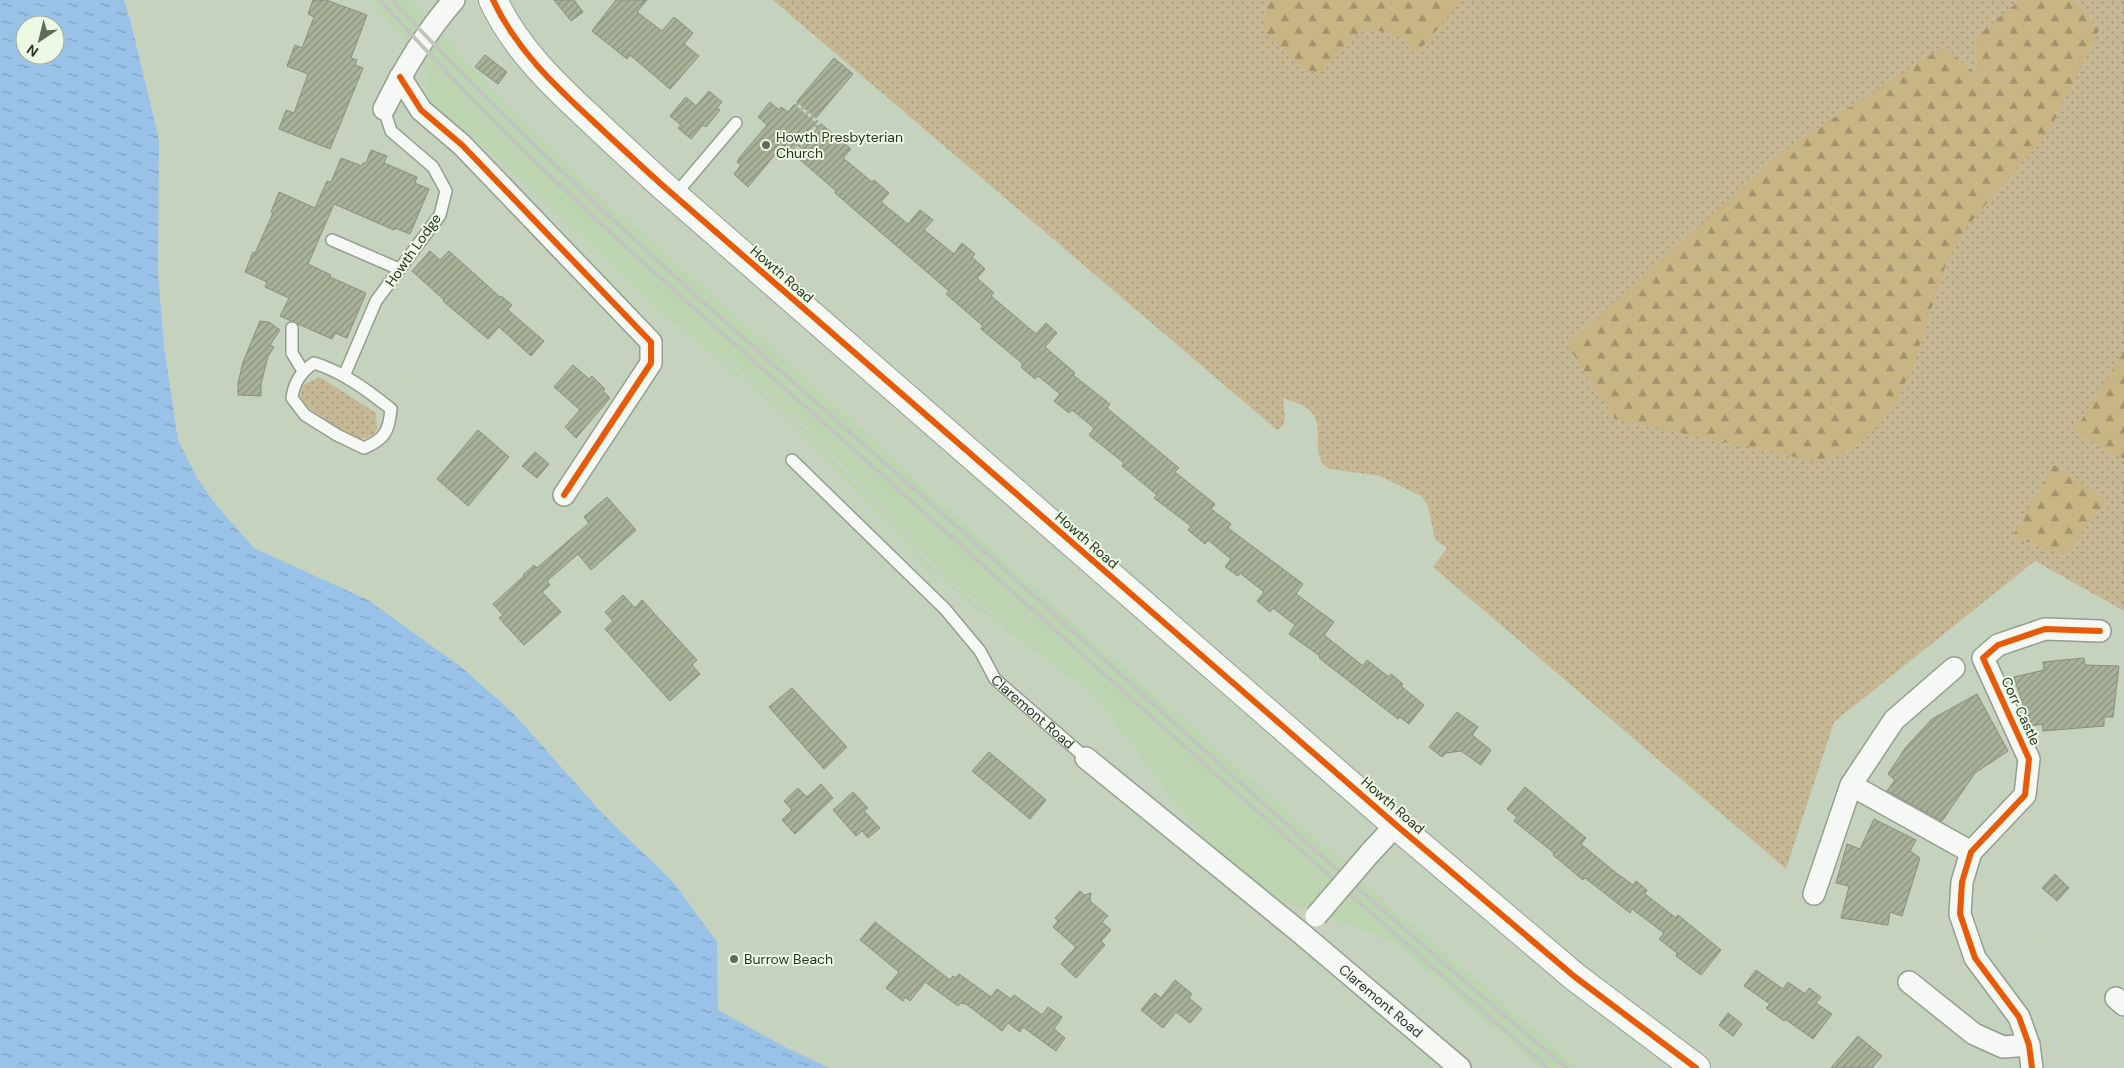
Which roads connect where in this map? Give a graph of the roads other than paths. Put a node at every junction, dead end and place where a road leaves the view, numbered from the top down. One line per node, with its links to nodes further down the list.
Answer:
1 (454, 0): 3 (street)
2 (493, 0): 6 (main road, Howth Road)
3 (400, 77): 4 (street); 13 (street)
4 (384, 109): 8 (lane, Howth Lodge)
5 (736, 123): 6 (lane)
6 (674, 196): 18 (main road, Howth Road)
7 (332, 240): 8 (lane)
8 (399, 269): 11 (lane, Howth Lodge)
9 (292, 328): 10 (lane)
10 (303, 371): 11 (lane); 11 (lane)
11 (344, 376)
12 (792, 460): 16 (lane, Claremont Road)
13 (564, 495)
14 (2100, 631): 19 (street, Corr Castle)
15 (1954, 668): 17 (street)
16 (1086, 758): 21 (street, Claremont Road)
17 (1851, 785): 19 (street); 20 (street)
18 (1396, 825): 21 (street, bridge); 25 (main road, Howth Road)
19 (1971, 852): 23 (street, Corr Castle)
20 (1814, 894)
21 (1302, 934): 24 (street, Claremont Road)
22 (1909, 982): 23 (street)
23 (2029, 1045): 26 (street, Corr Castle)
24 (1460, 1068)
25 (1696, 1068)
26 (2032, 1068)

